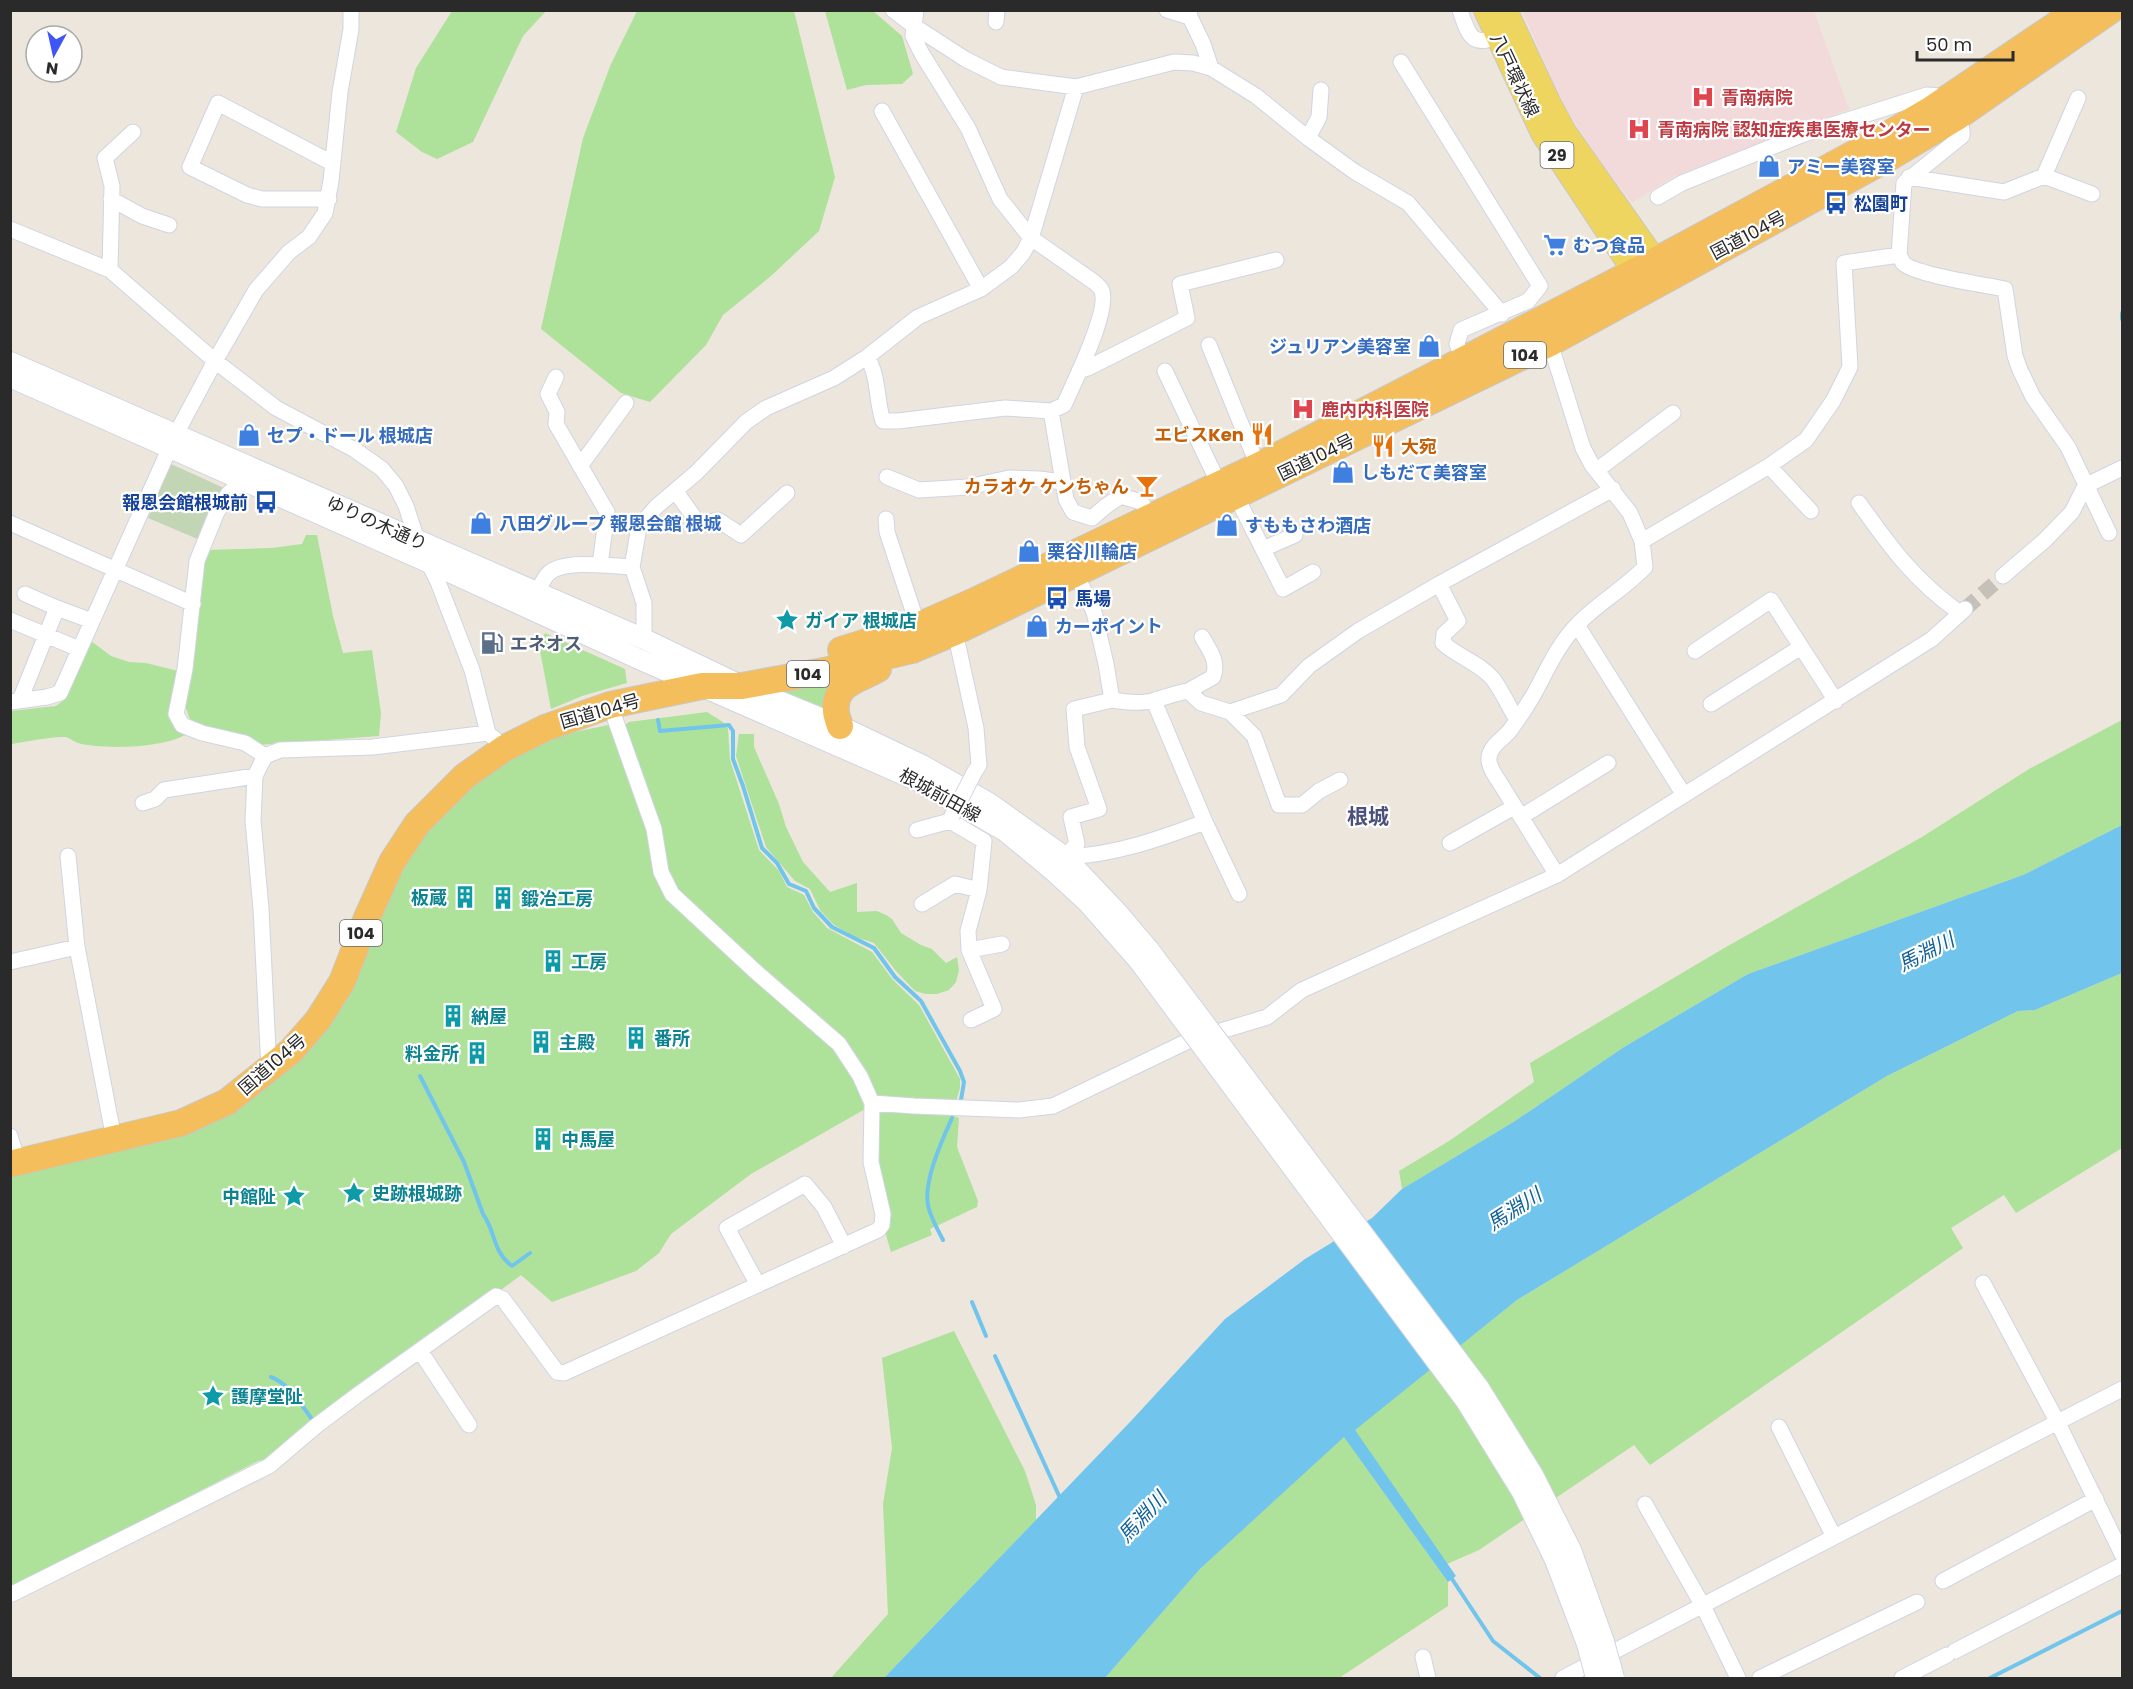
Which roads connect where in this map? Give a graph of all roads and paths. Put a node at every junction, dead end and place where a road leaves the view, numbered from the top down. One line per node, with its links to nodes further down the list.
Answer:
1 (351, 10): 21 (street)
2 (893, 10): 11 (street)
3 (916, 10): 11 (street)
4 (1167, 10): 9 (street)
5 (1460, 10): 10 (street)
6 (1486, 10): 10 (main road, 八戸環状線 / 29)
7 (2078, 10): 17 (highway, 国道104号 / 104)
8 (2111, 10): 17 (highway, 国道104号 / 104)
9 (1189, 14): 13 (street)
10 (1505, 25): 34 (main road, 八戸環状線 / 29)
11 (914, 26): 14 (street); 30 (street)
12 (1401, 62): 36 (street)
13 (1211, 68): 14 (street); 20 (street)
14 (1077, 87): 30 (street)
15 (1321, 90): 20 (street)
16 (2078, 98): 22 (street)
17 (1951, 109): 23 (street); 25 (street); 34 (highway, 国道104号 / 104)
18 (882, 111): 35 (street)
19 (133, 132): 26 (street)
20 (1308, 138): 36 (street)
21 (332, 163): 27 (street); 27 (street)
22 (2044, 176): 23 (street); 24 (street)
23 (1909, 177): 31 (street)
24 (2092, 194)
25 (1658, 197)
26 (111, 199): 28 (street); 33 (street)
27 (329, 199): 40 (street)
28 (169, 225)
29 (10, 229): 33 (street)
30 (1031, 238): 35 (street); 43 (street)
31 (1899, 255): 53 (street); 59 (street)
32 (1276, 260): 43 (street)
33 (110, 270): 40 (street)
34 (1651, 275): 37 (highway, 国道104号 / 104); 44 (highway, 国道104号 / 104)
35 (981, 289): 39 (street)
36 (1502, 314): 44 (street)
37 (1550, 343): 44 (highway, 国道104号 / 104); 55 (street)
38 (1209, 345): 52 (street)
39 (867, 357): 48 (street); 62 (street)
40 (215, 361): 50 (street); 71 (street)
41 (10, 362): 50 (street, ゆりの木通り)
42 (1165, 370): 61 (street)
43 (1079, 371): 48 (street)
44 (1468, 371): 52 (highway, 国道104号 / 104); 61 (highway, 国道104号 / 104)
45 (10, 377): 50 (street, ゆりの木通り)
46 (556, 377): 51 (street)
47 (626, 403): 51 (street)
48 (1051, 411): 58 (street)
49 (1673, 413): 55 (street)
50 (173, 441): 57 (street, ゆりの木通り); 71 (street, ゆりの木通り); 77 (street)
51 (580, 466): 75 (street)
52 (1258, 466): 61 (highway, 国道104号 / 104)
53 (1769, 466): 65 (street); 72 (street)
54 (2122, 468): 59 (street)
55 (1597, 470): 60 (street)
56 (887, 477): 58 (street)
57 (242, 481): 74 (street, ゆりの木通り); 84 (street)
58 (1063, 482): 68 (street)
59 (2085, 486): 69 (street); 80 (street)
60 (1613, 489): 72 (street); 81 (street)
61 (1227, 490): 68 (highway, 国道104号 / 104); 73 (street)
62 (676, 492): 63 (street); 76 (street)
63 (787, 493)
64 (1859, 503): 100 (street)
65 (1811, 511)
66 (886, 519): 92 (street)
67 (10, 523): 77 (street)
68 (1156, 525): 79 (highway, 国道104号 / 104); 92 (highway, 国道104号 / 104)
69 (2109, 533)
70 (1295, 535): 73 (street)
71 (417, 540): 74 (street); 82 (street, ゆりの木通り)
72 (1642, 541): 88 (street)
73 (1263, 549): 78 (street)
74 (430, 563): 97 (street, ゆりの木通り); 108 (street)
75 (600, 565): 76 (street); 82 (street)
76 (633, 567): 93 (street)
77 (114, 569): 84 (street); 87 (street)
78 (1313, 572)
79 (1076, 574): 89 (highway, 国道104号 / 104); 99 (street)
80 (2003, 576)
81 (1439, 584): 105 (street); 106 (street)
82 (537, 593): 93 (street, ゆりの木通り)
83 (25, 594): 85 (street)
84 (193, 604): 109 (street)
85 (57, 608): 87 (street); 90 (street)
86 (10, 620): 90 (street)
87 (92, 621): 95 (street)
88 (1577, 625): 106 (street); 113 (street)
89 (955, 632): 92 (highway, 国道104号 / 104); 116 (street, bridge)
90 (46, 634): 95 (street); 101 (street)
91 (1202, 637): 98 (street)
92 (915, 638): 97 (highway, 国道104号 / 104); 107 (highway)
93 (644, 639): 97 (street, ゆりの木通り)
94 (1801, 647): 96 (street); 100 (street); 103 (street)
95 (79, 649): 101 (street)
96 (1695, 651)
97 (722, 683): 104 (highway, 国道104号 / 104); 107 (street, 根城前田線); 121 (street, 根城前田線)
98 (1188, 691): 102 (street); 105 (street)
99 (1112, 700): 102 (street); 121 (street)
100 (1836, 700): 113 (street)
101 (15, 701)
102 (1154, 701): 117 (street)
103 (1711, 704)
104 (610, 705): 108 (highway, 国道104号 / 104); 133 (street)
105 (1230, 712): 112 (street)
106 (1517, 720): 115 (street)
107 (840, 726): 121 (street, 根城前田線)
108 (496, 740): 109 (street); 132 (highway, 国道104号 / 104)
109 (265, 756): 111 (street)
110 (1608, 763): 115 (street)
111 (255, 776): 114 (street); 132 (street)
112 (1340, 780)
113 (1683, 795): 122 (street)
114 (143, 803)
115 (1518, 812): 119 (street); 122 (street)
116 (951, 819): 118 (street); 123 (street)
117 (1205, 822): 121 (street); 124 (street)
118 (917, 830)
119 (1450, 843)
120 (68, 856): 127 (street)
121 (1058, 863): 129 (street, 根城前田線)
122 (1557, 875): 133 (street)
123 (979, 890): 125 (street); 128 (street)
124 (1239, 894)
125 (922, 904)
126 (1002, 944): 128 (street)
127 (77, 947): 130 (street); 135 (street)
128 (969, 950): 131 (street)
129 (1144, 956): 157 (street, bridge); 158 (street, bridge)
130 (10, 962)
131 (971, 1020)
132 (269, 1070): 135 (highway, 国道104号 / 104)
133 (872, 1103): 137 (street)
134 (10, 1136): 136 (street)
135 (114, 1139): 136 (highway, 国道104号 / 104)
136 (14, 1163)
137 (844, 1246): 139 (street); 139 (street)
138 (1983, 1283): 142 (street)
139 (758, 1286): 140 (street)
140 (420, 1351): 143 (street); 151 (street)
141 (2122, 1389): 142 (street)
142 (2058, 1423): 145 (street); 147 (street)
143 (469, 1425)
144 (1779, 1427): 147 (street)
145 (2096, 1499): 148 (street); 150 (street)
146 (1645, 1504): 153 (street)
147 (1834, 1537): 153 (street)
148 (2122, 1554)
149 (2122, 1565): 161 (street)
150 (1943, 1581)
151 (10, 1595)
152 (1917, 1602): 160 (street)
153 (1703, 1606): 156 (street); 159 (street)
154 (1423, 1657): 155 (street)
155 (1428, 1678)
156 (1563, 1678)
157 (1596, 1678)
158 (1614, 1678)
159 (1738, 1678)
160 (1760, 1678)
161 (1902, 1678)

